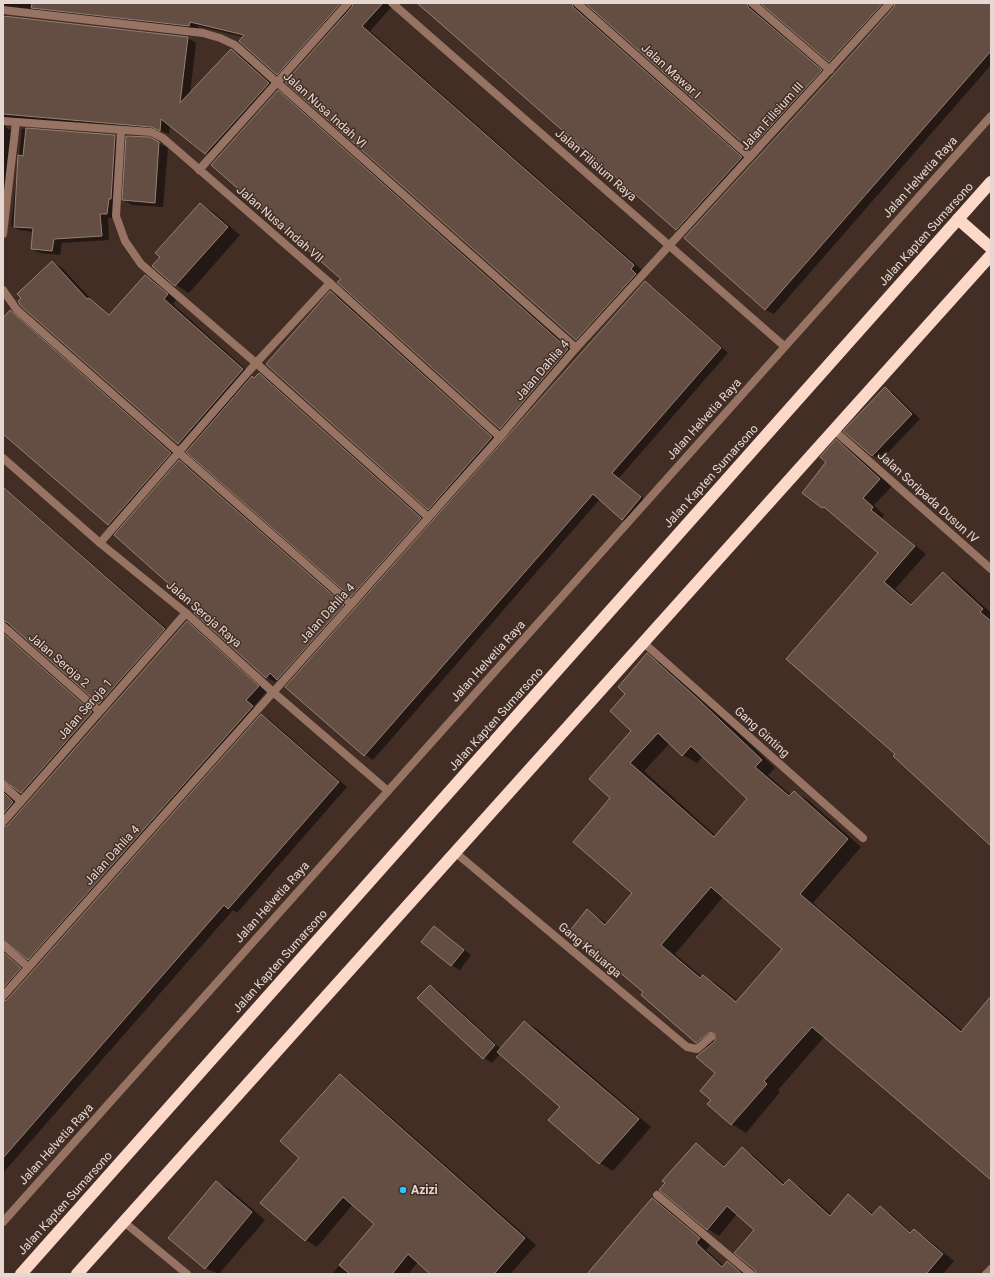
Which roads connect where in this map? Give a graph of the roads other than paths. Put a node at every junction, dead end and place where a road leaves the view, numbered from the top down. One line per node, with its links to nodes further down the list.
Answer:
1 (348, 3): 8 (street)
2 (392, 3): 18 (street, Jalan Filisium Raya)
3 (577, 3): 13 (street, Jalan Mawar I)
4 (752, 3): 7 (street)
5 (890, 3): 7 (street, Jalan Filisium III)
6 (3, 10): 8 (street, Jalan Nusa Indah VI)
7 (830, 70): 13 (street, Jalan Filisium III)
8 (277, 83): 14 (street); 24 (street, Jalan Nusa Indah VI)
9 (991, 116): 23 (street, Jalan Helvetia Raya)
10 (3, 121): 11 (street, Jalan Nusa Indah VII)
11 (16, 122): 12 (street, Jalan Nusa Indah VII); 17 (street)
12 (121, 131): 14 (street, Jalan Nusa Indah VII); 25 (street)
13 (750, 157): 18 (street, Jalan Filisium III)
14 (199, 170): 21 (street, Jalan Nusa Indah VII)
15 (991, 182): 16 (highway, Jalan Kapten Sumarsono)
16 (958, 219): 19 (highway); 53 (highway, Jalan Kapten Sumarsono)
17 (3, 234)
18 (671, 246): 23 (street, Jalan Filisium Raya); 24 (street, Jalan Dahlia 4)
19 (991, 248)
20 (991, 256): 26 (highway)
21 (330, 283): 25 (street); 27 (street, Jalan Nusa Indah VII)
22 (3, 290): 28 (street)
23 (784, 346): 40 (street, Jalan Helvetia Raya)
24 (576, 348): 27 (street, Jalan Dahlia 4)
25 (256, 363): 28 (street); 30 (street)
26 (835, 431): 32 (street, Jalan Soripada Dusun IV); 36 (highway)
27 (500, 437): 30 (street, Jalan Dahlia 4)
28 (178, 453): 31 (street); 33 (street)
29 (3, 458): 31 (street, Jalan Seroja Raya)
30 (428, 517): 33 (street, Jalan Dahlia 4)
31 (100, 543): 34 (street, Jalan Seroja Raya)
32 (991, 569)
33 (351, 604): 37 (street, Jalan Dahlia 4)
34 (186, 613): 37 (street, Jalan Seroja Raya); 38 (street, Jalan Seroja 1)
35 (3, 626): 38 (street, Jalan Seroja 2)
36 (644, 644): 43 (street, Gang Ginting); 44 (highway)
37 (273, 692): 40 (street, Jalan Seroja Raya); 46 (street, Jalan Dahlia 4)
38 (99, 711): 41 (street, Jalan Seroja 1)
39 (3, 786): 41 (street)
40 (388, 790): 50 (street, Jalan Helvetia Raya)
41 (21, 801): 42 (street, Jalan Seroja 1)
42 (3, 822)
43 (863, 838)
44 (456, 853): 48 (street, Gang Keluarga); 51 (highway)
45 (3, 944): 46 (street)
46 (28, 967): 47 (street, Jalan Dahlia 4)
47 (3, 996)
48 (711, 1037)
49 (657, 1195): 56 (street)
50 (3, 1222)
51 (124, 1222): 54 (highway); 55 (street)
52 (991, 1269): 57 (street)
53 (21, 1274)
54 (77, 1274)
55 (187, 1274)
56 (751, 1274)
57 (986, 1274)

